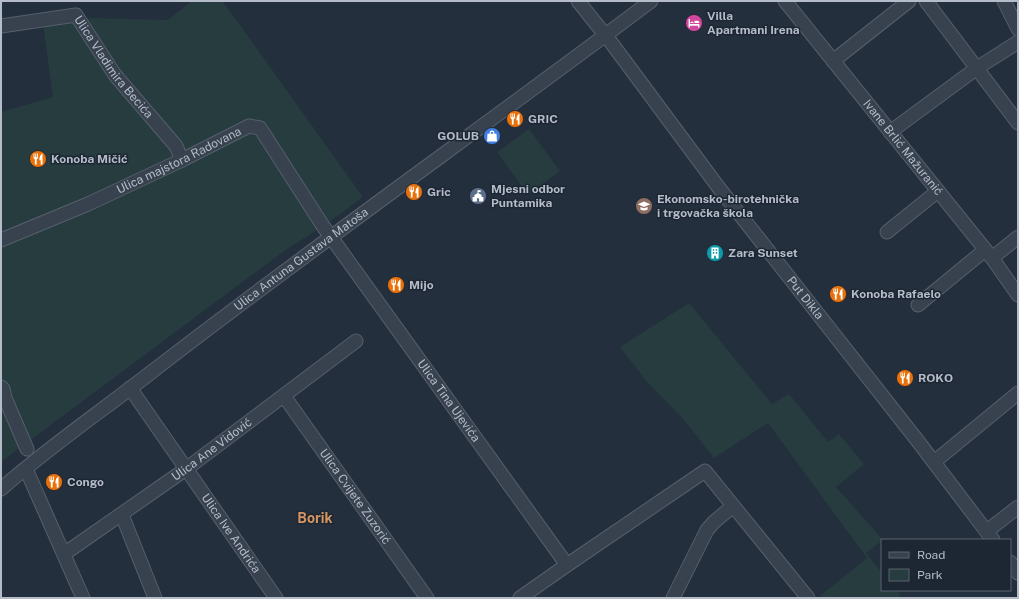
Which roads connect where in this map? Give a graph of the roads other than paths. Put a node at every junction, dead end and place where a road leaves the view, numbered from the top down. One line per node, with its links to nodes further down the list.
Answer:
1 (578, 1): 9 (street, Put Dikla)
2 (651, 1): 9 (street, Ulica Antuna Gustava Matoša)
3 (785, 1): 11 (street, Ivane Brlić Mažuranić)
4 (909, 1): 11 (street)
5 (926, 1): 12 (street)
6 (1004, 1): 8 (street)
7 (1, 26): 15 (street, Ulica Vladimira Becića)
8 (1018, 29)
9 (606, 35): 18 (street, Ulica Antuna Gustava Matoša); 30 (street, Put Dikla)
10 (1018, 42): 12 (street)
11 (833, 61): 14 (street, Ivane Brlić Mažuranić)
12 (977, 68): 13 (street); 14 (street)
13 (1018, 123)
14 (890, 132): 16 (street, Ivane Brlić Mažuranić)
15 (182, 160): 18 (street, Ulica majstora Radovana); 20 (street, Ulica majstora Radovana)
16 (938, 191): 17 (street); 21 (street, Ivane Brlić Mažuranić)
17 (886, 232)
18 (331, 236): 26 (street, Ulica Antuna Gustava Matoša); 40 (street, Ulica Tina Ujevića)
19 (1018, 237): 21 (street)
20 (1, 240)
21 (988, 254): 22 (street, Ivane Brlić Mažuranić); 23 (street)
22 (1018, 295)
23 (918, 305)
24 (356, 341): 28 (street, Ulica Ane Vidović)
25 (1, 387): 29 (street)
26 (130, 388): 31 (street, Ulica Antuna Gustava Matoša); 32 (street, Ulica Ive Andrića)
27 (1018, 393): 30 (street)
28 (284, 396): 32 (street, Ulica Ane Vidović); 45 (street, Ulica Cvijete Zuzorić)
29 (27, 449)
30 (934, 462): 37 (street, Put Dikla)
31 (26, 469): 33 (street, Ulica Antuna Gustava Matoša); 38 (street)
32 (186, 469): 36 (street, Ulica Ane Vidović); 44 (street, Ulica Ive Andrića)
33 (1, 489)
34 (733, 506): 40 (street); 47 (street); 48 (street)
35 (1018, 507): 37 (street)
36 (122, 515): 38 (street, Ulica Ane Vidović); 43 (street)
37 (990, 536)
38 (64, 554): 42 (street)
39 (1011, 563): 41 (street)
40 (567, 565): 46 (street)
41 (1018, 573)
42 (83, 598)
43 (155, 598)
44 (276, 598)
45 (427, 598)
46 (520, 598)
47 (673, 598)
48 (808, 598)

